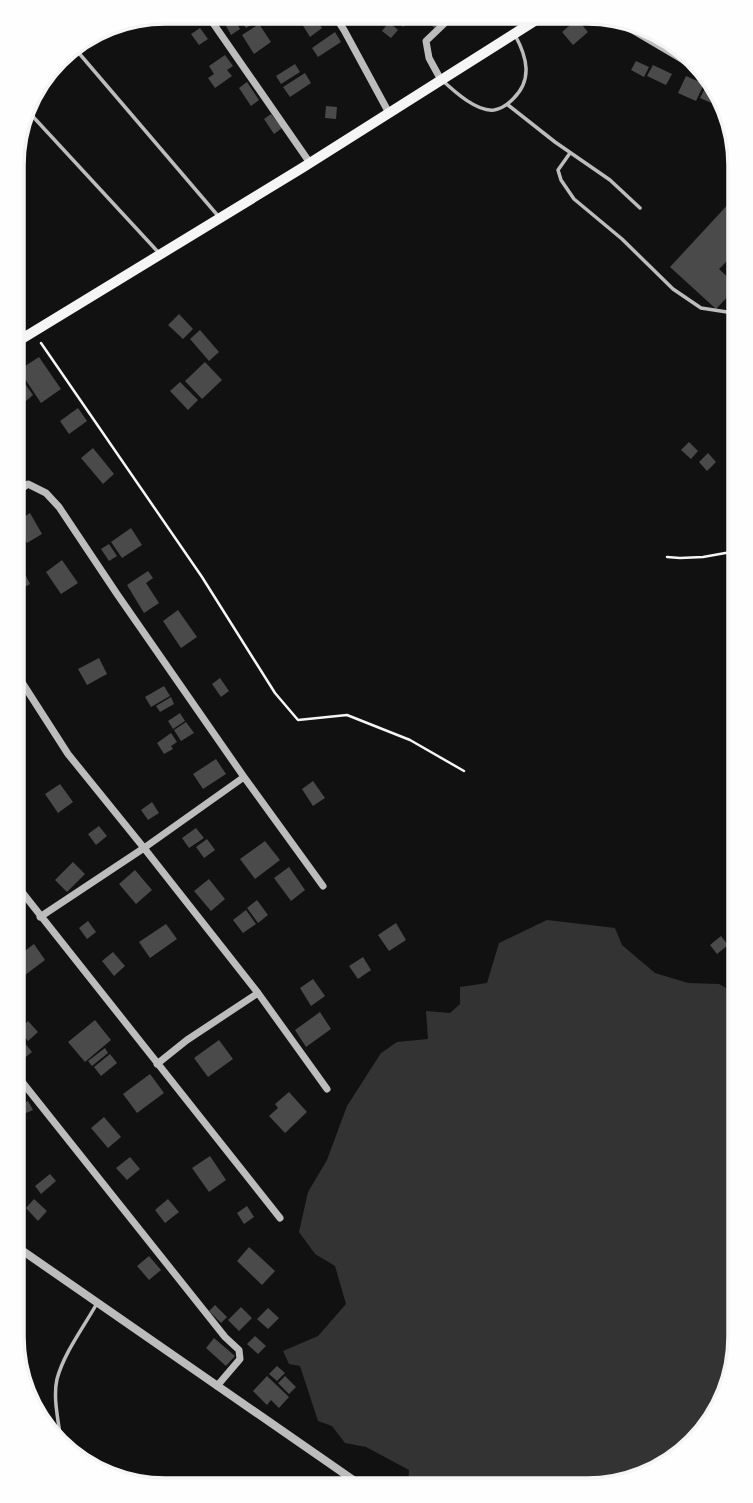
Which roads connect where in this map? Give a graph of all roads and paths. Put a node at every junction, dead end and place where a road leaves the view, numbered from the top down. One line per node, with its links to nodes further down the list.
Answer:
1 (214, 24): 14 (street)
2 (340, 24): 11 (street)
3 (444, 24): 9 (street)
4 (529, 24): 5 (highway)
5 (514, 33): 9 (highway); 10 (lane)
6 (642, 36): 8 (street)
7 (80, 54): 16 (lane)
8 (678, 57)
9 (441, 80): 10 (lane); 11 (highway)
10 (508, 105): 13 (lane)
11 (389, 113): 14 (highway)
12 (33, 117): 17 (lane)
13 (570, 153): 15 (lane); 18 (lane)
14 (310, 163): 16 (highway)
15 (640, 208)
16 (220, 218): 17 (highway)
17 (161, 254): 19 (highway)
18 (728, 313)
19 (33, 331): 20 (highway); 25 (path)
20 (25, 336)
21 (25, 487): 26 (street)
22 (728, 552): 23 (path)
23 (667, 557)
24 (25, 686): 27 (street)
25 (464, 771)
26 (244, 777): 27 (street); 28 (street)
27 (144, 848): 30 (street); 31 (street)
28 (323, 886)
29 (24, 896): 30 (street)
30 (40, 917): 32 (street)
31 (258, 993): 32 (street); 34 (street)
32 (156, 1064): 35 (street)
33 (24, 1084): 38 (street)
34 (327, 1088)
35 (279, 1218)
36 (24, 1253): 37 (street)
37 (97, 1303): 38 (street); 39 (lane)
38 (217, 1386): 40 (street)
39 (60, 1430)
40 (350, 1478)

